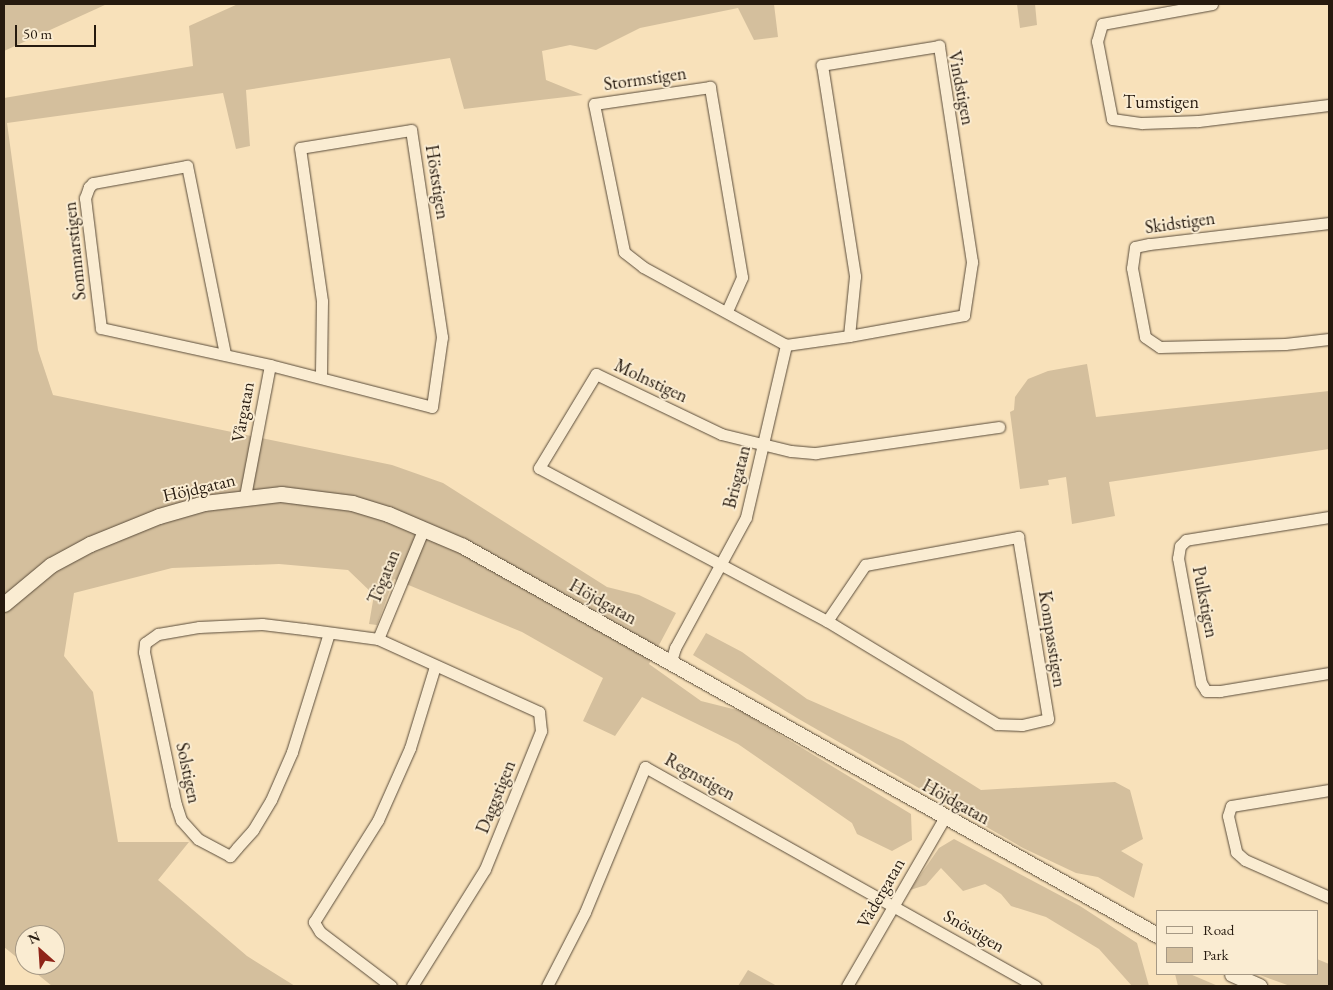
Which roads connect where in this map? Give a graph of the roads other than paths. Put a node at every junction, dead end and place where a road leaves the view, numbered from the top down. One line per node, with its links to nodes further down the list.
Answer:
1 (1212, 4): 2 (street, Tumstigen)
2 (1329, 105)
3 (1329, 223): 6 (street, Skidstigen)
4 (727, 310): 4 (street, Stormstigen); 7 (street, Stormstigen)
5 (849, 336): 5 (street, Vindstigen); 7 (street, Vindstigen)
6 (1329, 339)
7 (786, 345): 12 (street, Brisgatan)
8 (225, 354): 8 (street, Sommarstigen); 9 (street, Sommarstigen)
9 (270, 364): 10 (street, Höststigen); 13 (street, Vårgatan)
10 (321, 377): 10 (street, Höststigen)
11 (1000, 427): 12 (street, Molnstigen)
12 (763, 444): 16 (street, Brisgatan); 16 (street, Molnstigen)
13 (245, 496): 15 (street, Höjdgatan); 17 (street, Höjdgatan)
14 (1329, 517): 23 (street, Pulkstigen)
15 (424, 528): 20 (street, Tögatan); 21 (street, Höjdgatan)
16 (720, 566): 18 (street, Kompasstigen); 21 (street, Brisgatan)
17 (4, 604)
18 (826, 621): 18 (street, Kompasstigen)
19 (329, 633): 19 (street, Solstigen); 20 (street, Solstigen)
20 (378, 639): 22 (street, Daggstigen)
21 (671, 662): 25 (street, Höjdgatan)
22 (435, 666): 31 (street); 32 (street, Daggstigen)
23 (1329, 673)
24 (1329, 790): 26 (street)
25 (945, 817): 27 (street, Vädergatan); 28 (street, Höjdgatan)
26 (1329, 897)
27 (895, 906): 30 (street, Regnstigen); 34 (street, Vädergatan); 35 (street, Snöstigen)
28 (1156, 934)
29 (1234, 975): 36 (street)
30 (548, 983): 33 (street)
31 (391, 986)
32 (412, 986)
33 (561, 986)
34 (847, 986)
35 (1036, 986)
36 (1259, 986)

